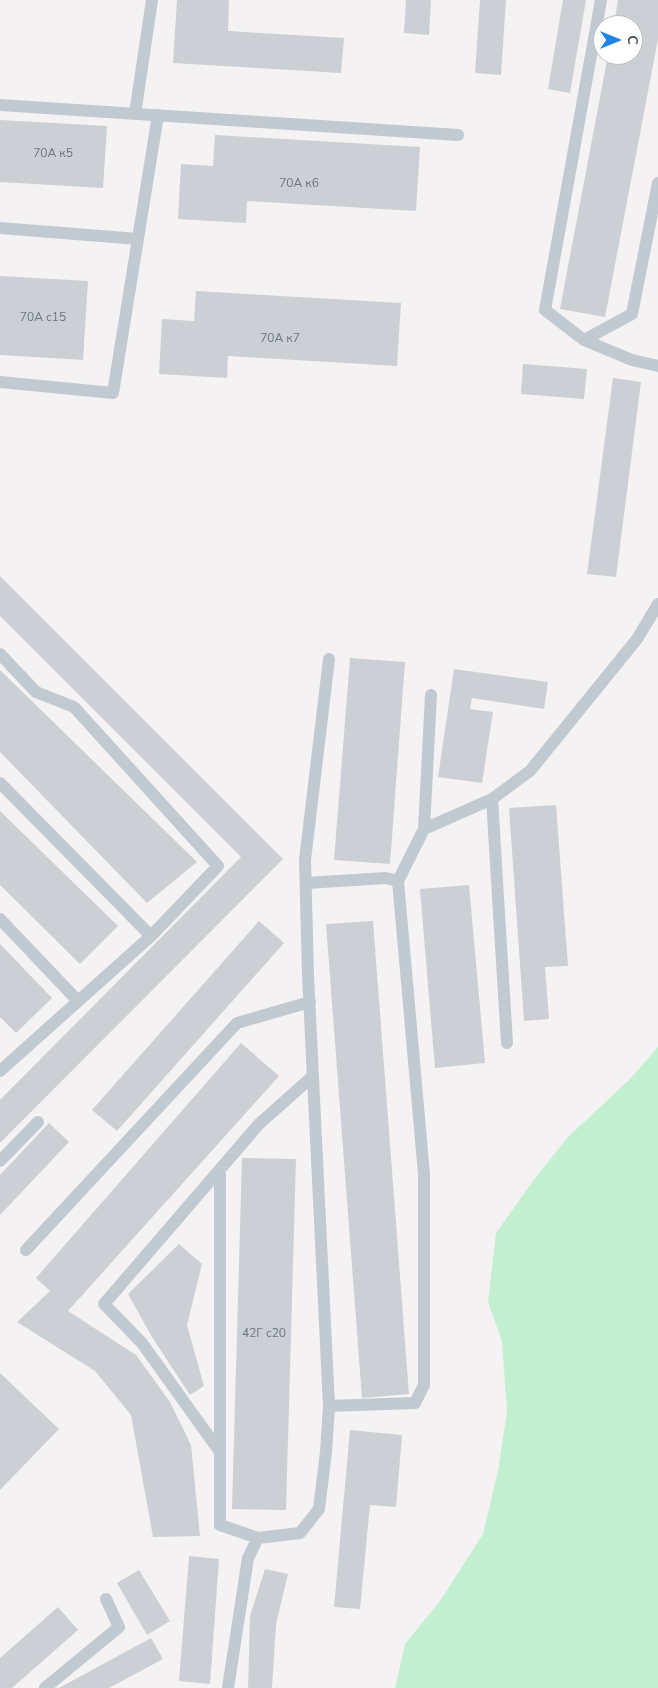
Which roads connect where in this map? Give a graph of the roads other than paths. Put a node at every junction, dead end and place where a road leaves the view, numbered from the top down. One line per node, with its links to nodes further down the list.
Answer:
1 (152, 0): 4 (lane)
2 (601, 0): 10 (lane)
3 (0, 105): 4 (lane)
4 (135, 114): 5 (lane)
5 (158, 115): 6 (lane); 9 (lane)
6 (458, 135)
7 (658, 184): 10 (lane)
8 (0, 228): 9 (lane)
9 (138, 239): 12 (lane)
10 (584, 340): 11 (lane)
11 (658, 366)
12 (0, 382)
13 (658, 604): 18 (lane)
14 (0, 654): 23 (lane)
15 (330, 659): 21 (lane)
16 (431, 695): 19 (lane)
17 (0, 782): 23 (lane)
18 (492, 799): 19 (lane); 26 (lane)
19 (424, 829): 20 (lane)
20 (398, 881): 21 (lane); 33 (lane)
21 (306, 883): 25 (lane)
22 (0, 920): 24 (lane)
23 (152, 936): 24 (lane)
24 (78, 1001): 27 (lane)
25 (310, 1002): 28 (lane); 32 (lane)
26 (506, 1043)
27 (2, 1065)
28 (313, 1076): 31 (lane); 33 (lane)
29 (38, 1122): 30 (lane)
30 (0, 1161)
31 (220, 1169): 34 (lane); 34 (lane)
32 (26, 1250)
33 (330, 1406): 35 (lane)
34 (220, 1452): 35 (lane)
35 (258, 1538): 38 (lane)
36 (106, 1599): 37 (lane)
37 (45, 1688)
38 (228, 1688)

